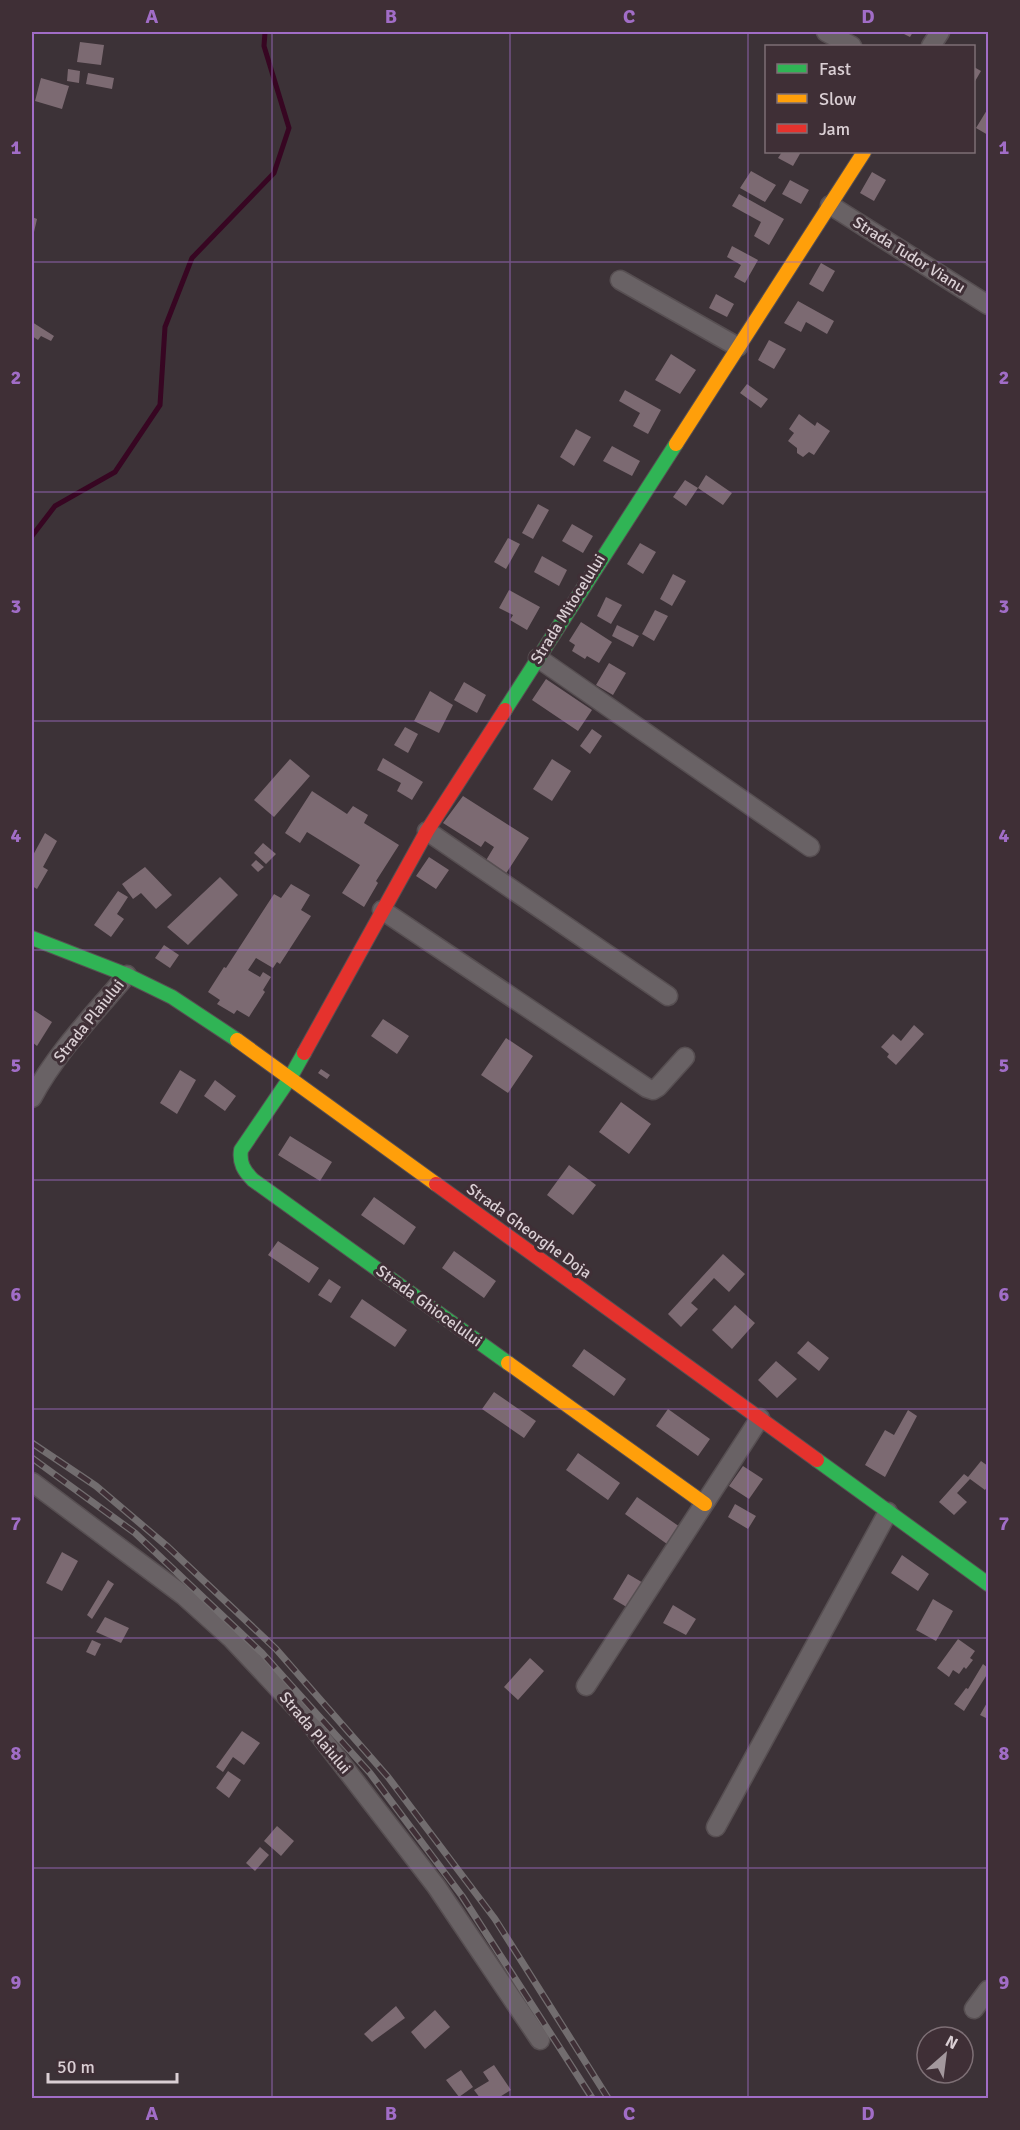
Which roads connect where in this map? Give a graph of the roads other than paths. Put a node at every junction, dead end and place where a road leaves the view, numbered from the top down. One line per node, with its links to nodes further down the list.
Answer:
1 (826, 32): 3 (street)
2 (940, 32): 4 (street)
3 (850, 45)
4 (932, 45)
5 (863, 153): 6 (street, Strada Mitocelului)
6 (830, 205): 8 (street, Strada Tudor Vianu); 9 (street, Strada Mitocelului)
7 (620, 280): 9 (street)
8 (988, 305)
9 (738, 347): 10 (street, Strada Mitocelului)
10 (537, 658): 11 (street, Strada Mitocelului); 12 (street)
11 (427, 831): 13 (street, Strada Mitocelului); 16 (street)
12 (810, 847)
13 (382, 910): 17 (street); 18 (street, Strada Mitocelului)
14 (32, 938): 15 (street, Strada Gheorghe Doja)
15 (127, 975): 18 (street, Strada Gheorghe Doja); 19 (street, Strada Plaiului)
16 (668, 996)
17 (685, 1057)
18 (290, 1078): 20 (street, Strada Gheorghe Doja); 22 (street, Strada Ghiocelului)
19 (32, 1098)
20 (760, 1418): 22 (street); 23 (street, Strada Gheorghe Doja)
21 (32, 1482): 29 (street, Strada Plaiului)
22 (705, 1504): 25 (street)
23 (888, 1512): 24 (street, Strada Gheorghe Doja); 26 (street)
24 (988, 1584)
25 (586, 1686)
26 (716, 1827)
27 (988, 1990): 28 (street)
28 (974, 2009)
29 (540, 2040)

